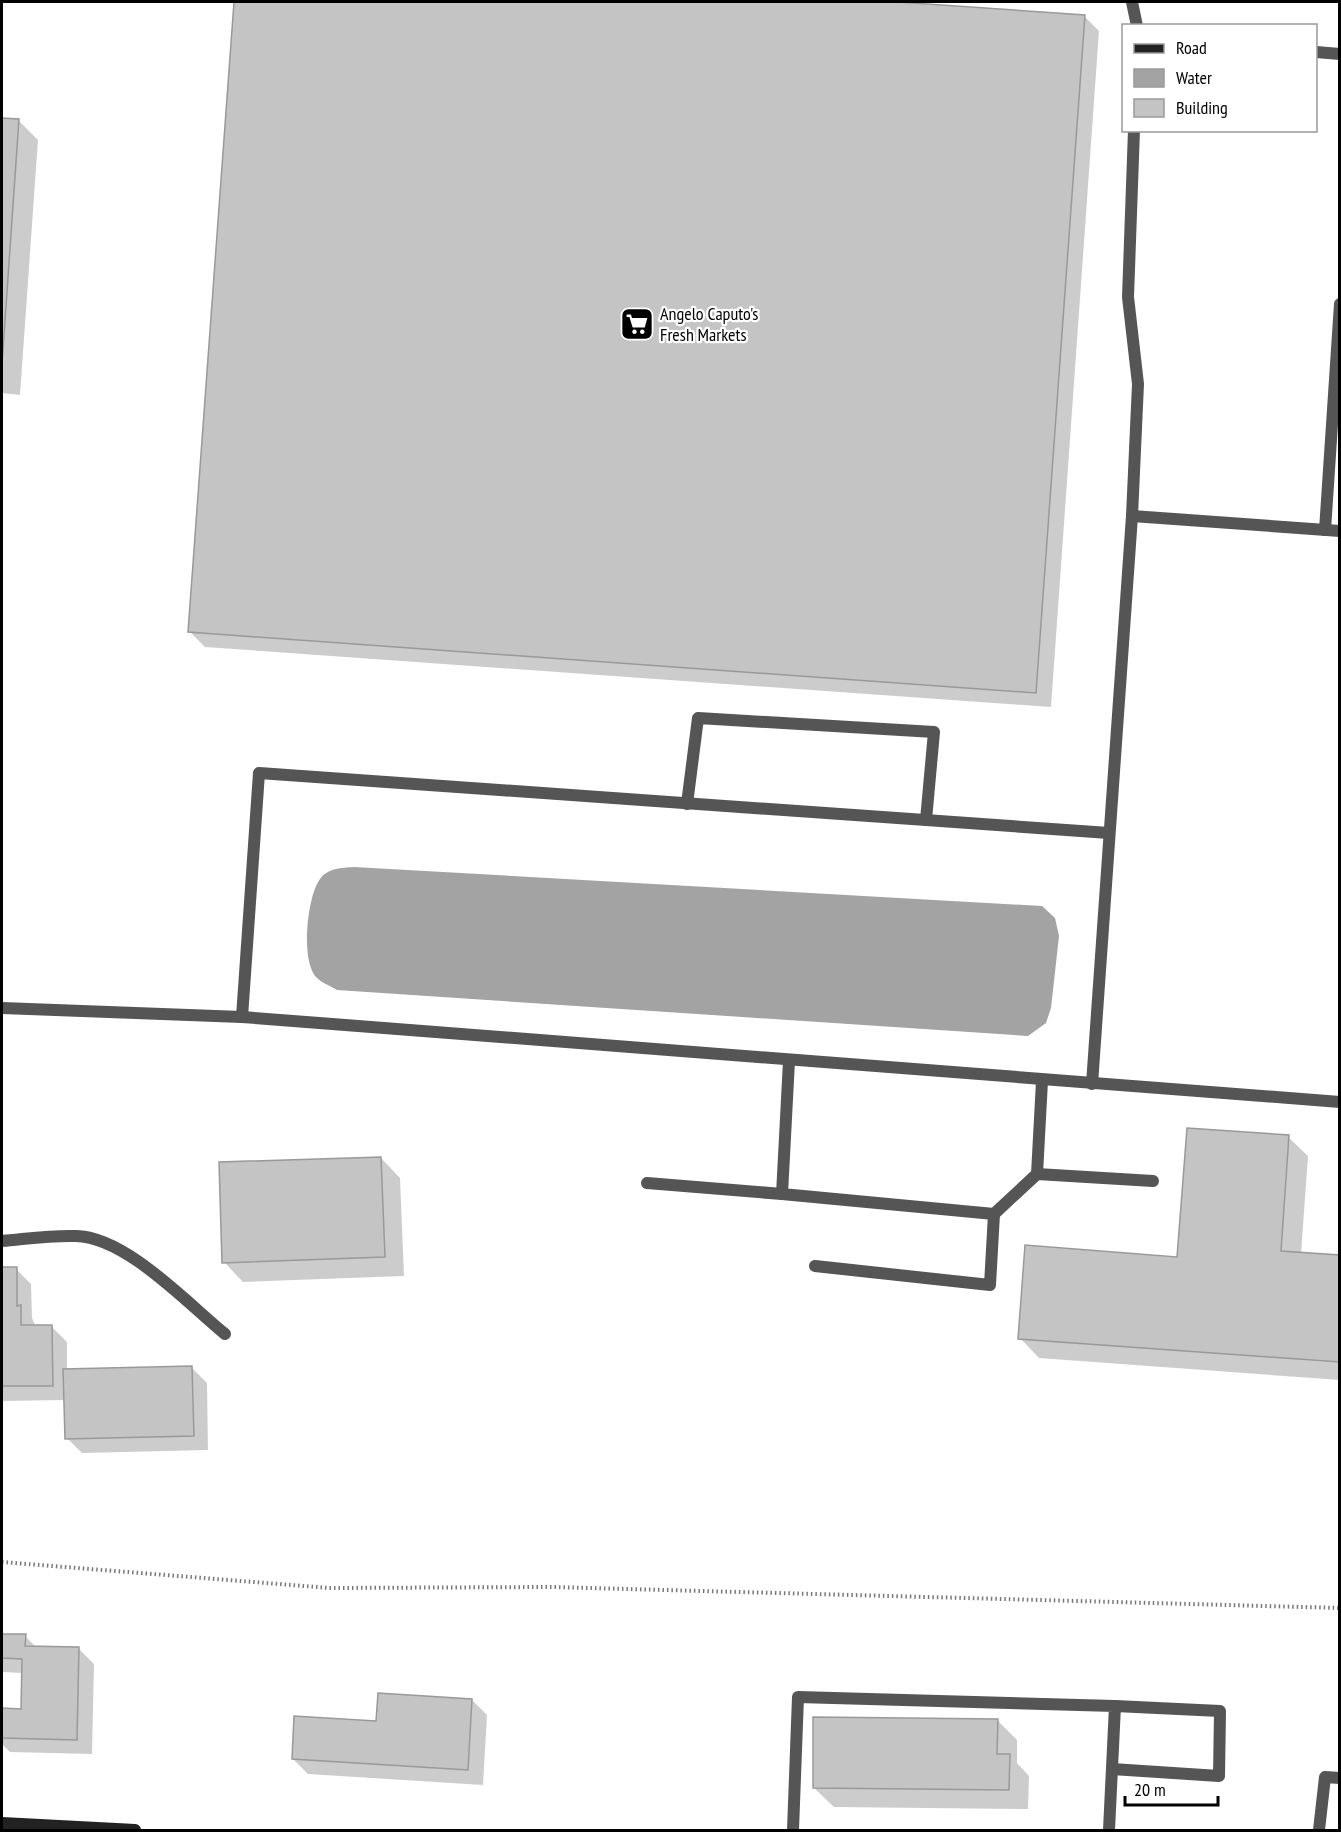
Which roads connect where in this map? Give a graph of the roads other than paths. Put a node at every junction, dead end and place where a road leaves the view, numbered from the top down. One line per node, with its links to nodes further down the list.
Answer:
1 (1132, 2): 2 (lane)
2 (1137, 24)
3 (1317, 52): 4 (lane)
4 (1340, 54)
5 (1134, 132): 7 (lane)
6 (1340, 304): 8 (lane)
7 (1132, 516): 8 (lane); 12 (lane)
8 (1325, 530): 9 (lane)
9 (1340, 531)
10 (687, 804): 11 (lane); 11 (lane); 14 (lane)
11 (926, 820): 12 (lane)
12 (1109, 833): 17 (lane)
13 (2, 1008): 14 (lane)
14 (242, 1017): 15 (lane)
15 (789, 1061): 16 (lane); 22 (lane)
16 (1042, 1081): 17 (lane); 19 (lane)
17 (1092, 1084): 18 (lane)
18 (1340, 1102)
19 (1037, 1174): 20 (lane); 23 (lane)
20 (1153, 1180)
21 (647, 1183): 22 (lane)
22 (782, 1194): 23 (lane)
23 (994, 1214): 25 (lane)
24 (2, 1241): 26 (lane)
25 (815, 1266)
26 (225, 1334)
27 (1115, 1706): 28 (lane); 28 (lane); 32 (lane)
28 (1112, 1769): 33 (lane)
29 (1340, 1778): 34 (lane)
30 (2, 1823): 31 (street)
31 (135, 1830)
32 (793, 1830)
33 (1109, 1830)
34 (1319, 1830)

